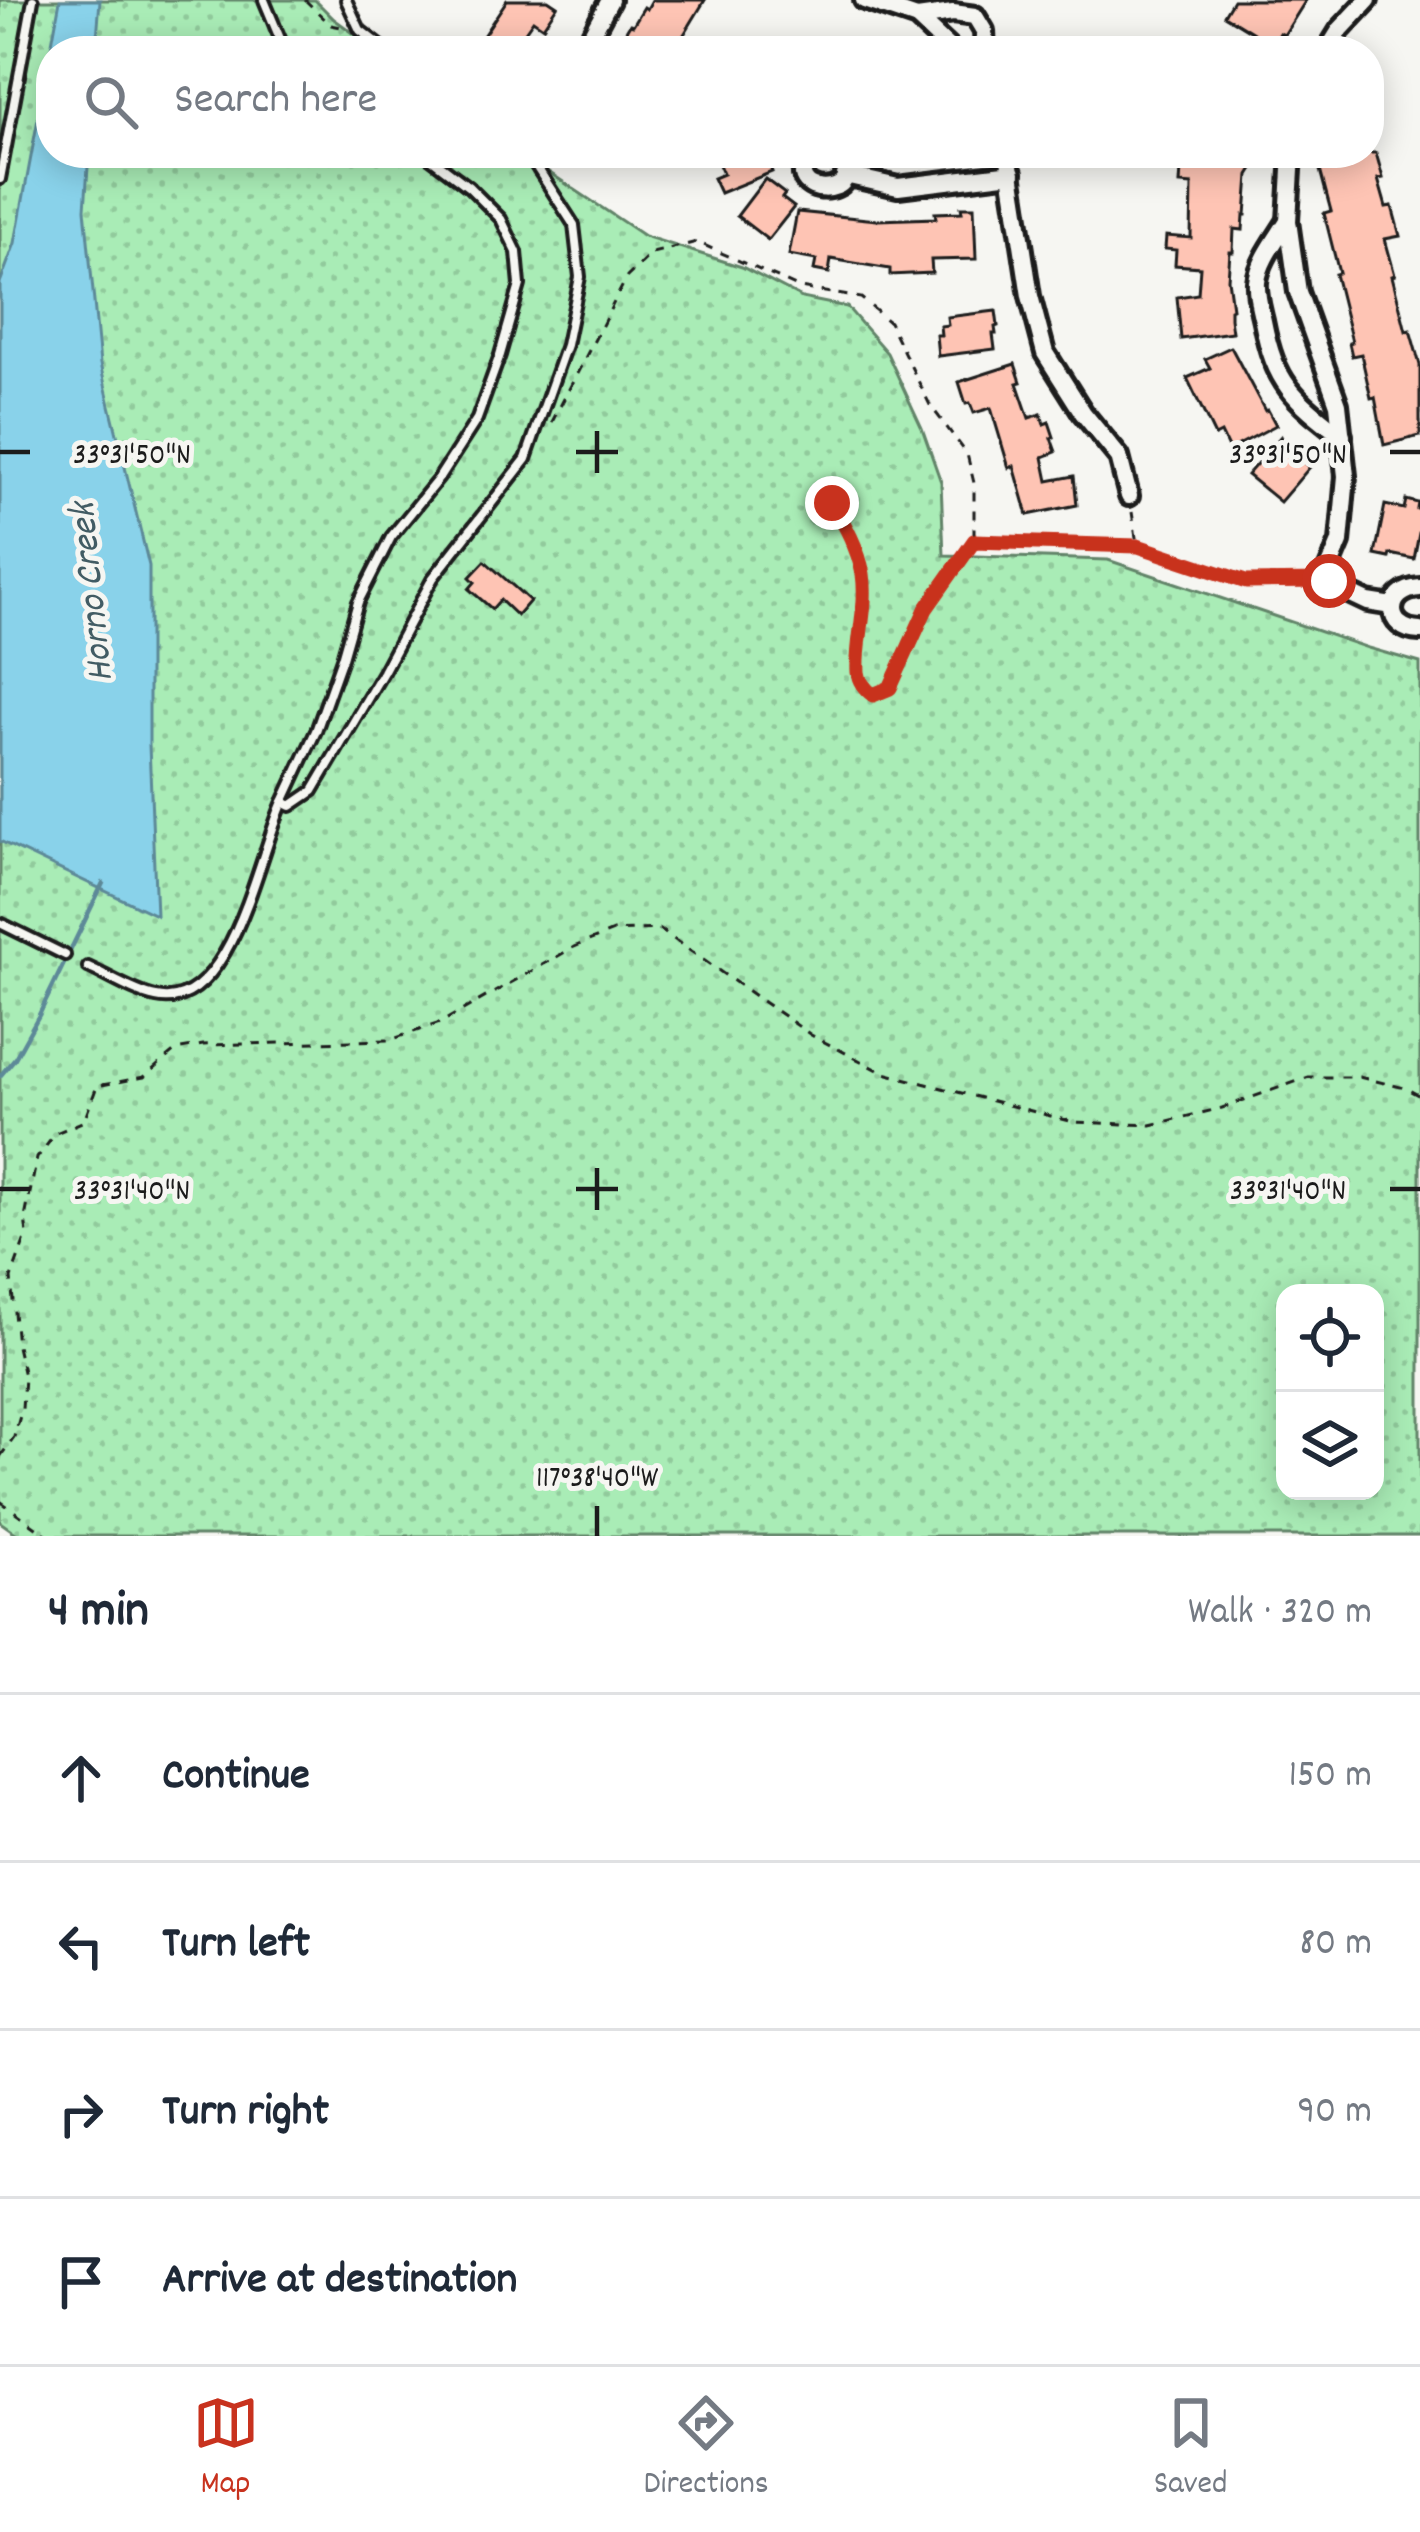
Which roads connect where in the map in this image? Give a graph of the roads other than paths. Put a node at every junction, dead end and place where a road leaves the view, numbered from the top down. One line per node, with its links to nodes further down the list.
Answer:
1 (33, 0): 22 (lane)
2 (264, 0): 8 (lane)
3 (346, 0): 9 (lane)
4 (610, 0): 10 (street)
5 (864, 0): 7 (street)
6 (1368, 0): 13 (street)
7 (917, 19): 11 (street); 12 (street)
8 (279, 36)
9 (368, 36)
10 (591, 36)
11 (936, 36)
12 (984, 36)
13 (1336, 36)
14 (444, 168): 29 (lane)
15 (537, 168): 29 (lane)
16 (804, 168): 21 (street)
17 (844, 168): 21 (street)
18 (1011, 168): 20 (street)
19 (1291, 168): 23 (street)
20 (1012, 172): 21 (street); 25 (street)
21 (844, 175)
22 (0, 179)
23 (1288, 221): 24 (street); 24 (street)
24 (1342, 436): 27 (street)
25 (1129, 496)
26 (1420, 588): 27 (street)
27 (1393, 606): 28 (street)
28 (1420, 631)
29 (283, 802): 32 (lane)
30 (0, 923): 31 (lane)
31 (64, 955)
32 (88, 967)

